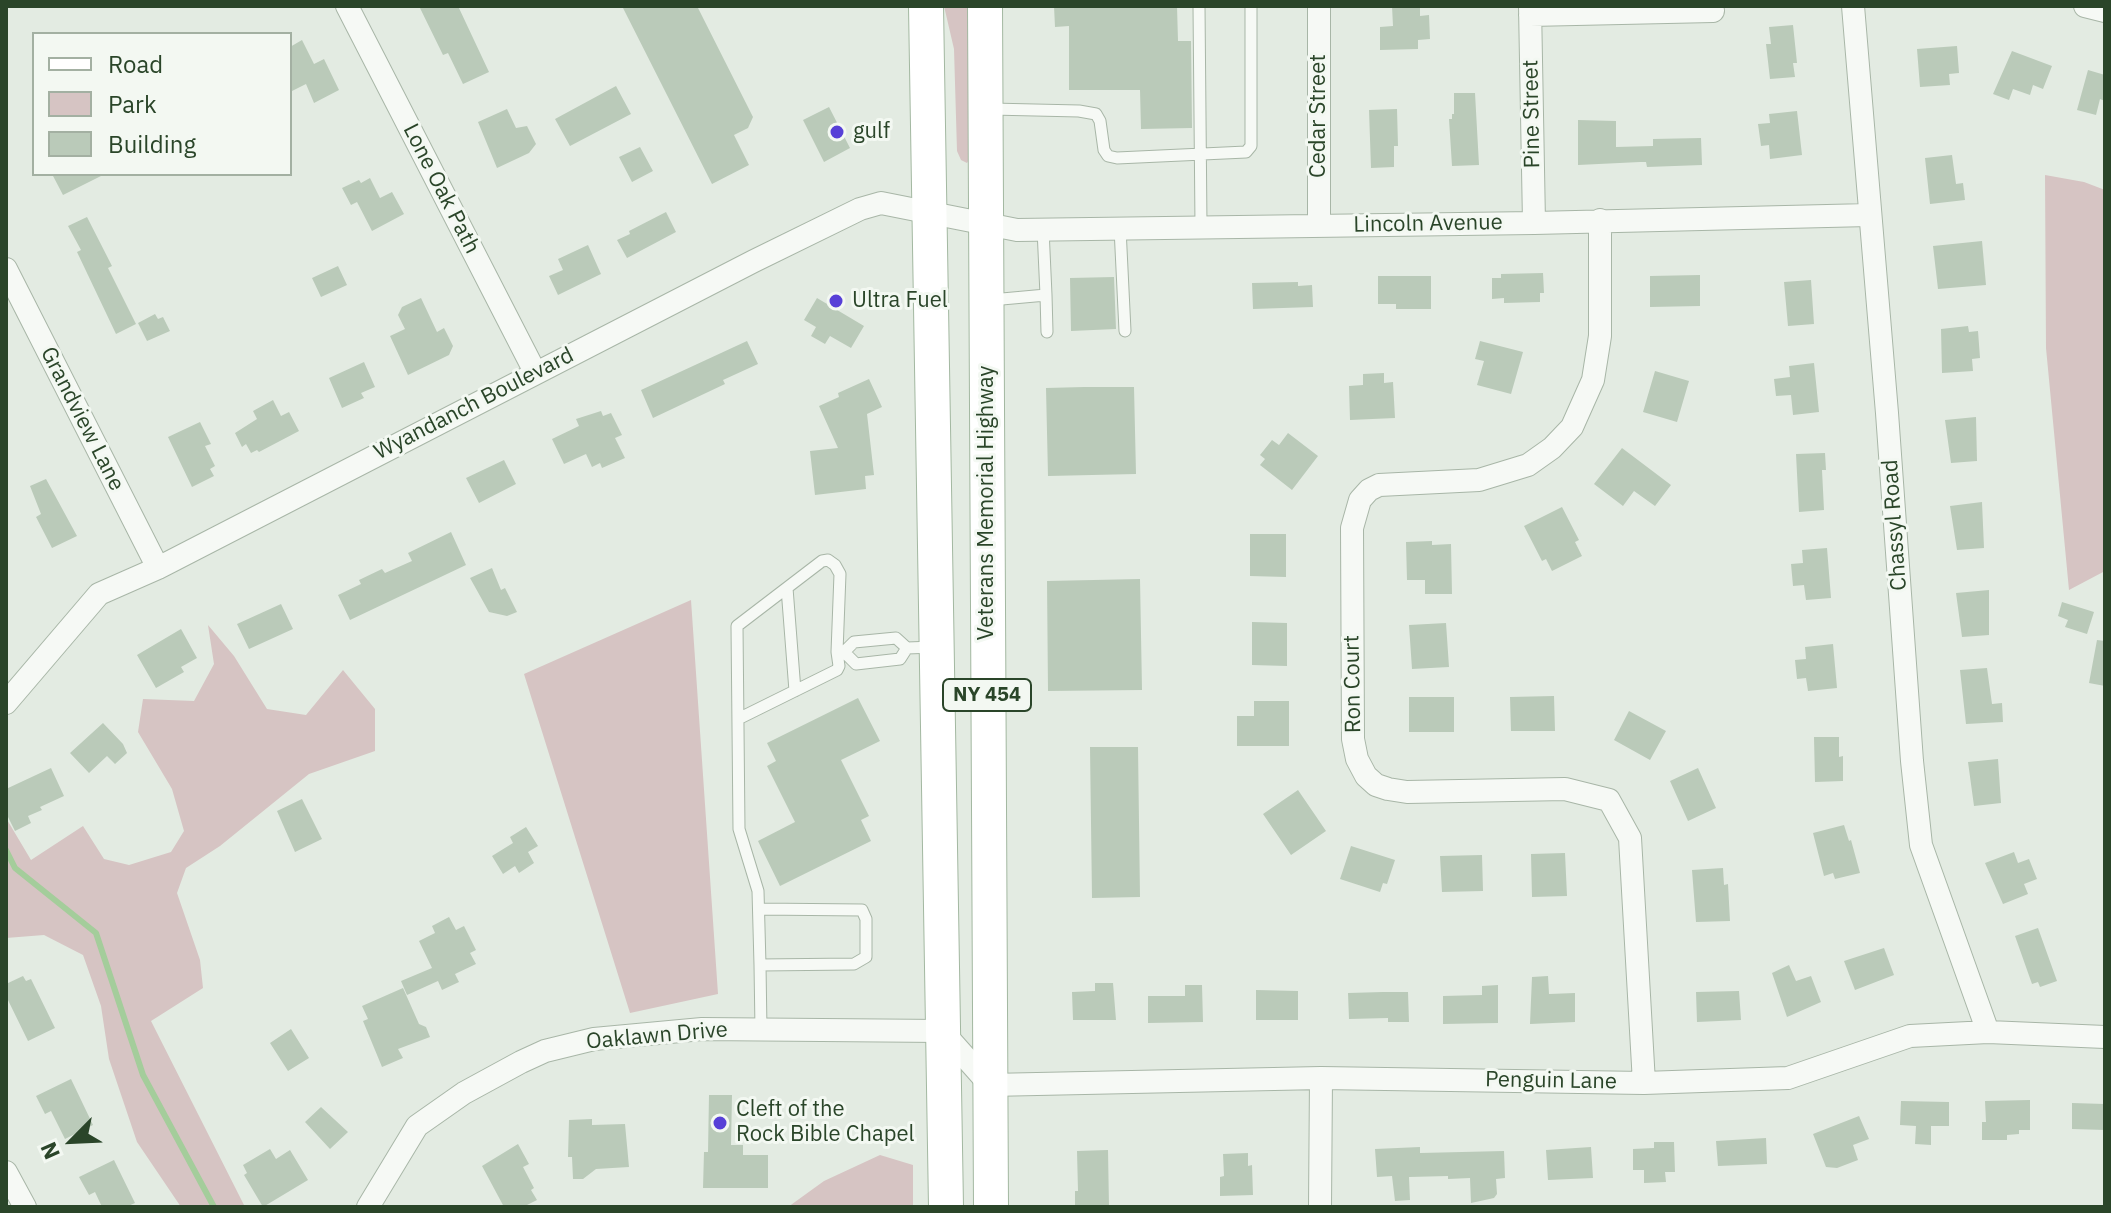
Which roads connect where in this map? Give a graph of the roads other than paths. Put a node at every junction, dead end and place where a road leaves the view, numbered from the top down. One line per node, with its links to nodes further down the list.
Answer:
1 (347, 6): 28 (street, Lone Oak Path)
2 (926, 6): 14 (main road, NY 454)
3 (985, 6): 12 (main road, NY 454)
4 (1199, 6): 13 (lane)
5 (1251, 6): 13 (lane)
6 (1319, 6): 19 (street, Cedar Street)
7 (1853, 6): 15 (street, Chassyl Road)
8 (2085, 6): 11 (street)
9 (1530, 10): 10 (street); 17 (street, Pine Street)
10 (1713, 11)
11 (2105, 11)
12 (986, 109): 13 (lane); 18 (main road, Veterans Memorial Highway / NY 454)
13 (1202, 155): 20 (lane)
14 (929, 213): 18 (street, Wyandanch Boulevard); 28 (street, Wyandanch Boulevard); 31 (main road, NY 454)
15 (1869, 215): 16 (street, Lincoln Avenue); 40 (street, Chassyl Road)
16 (1600, 220): 17 (street, Lincoln Avenue); 43 (street, Ron Court)
17 (1534, 223): 19 (street, Lincoln Avenue)
18 (987, 224): 22 (street, Lincoln Avenue); 25 (main road, Veterans Memorial Highway / NY 454)
19 (1319, 225): 20 (street, Lincoln Avenue)
20 (1201, 226): 21 (street, Lincoln Avenue)
21 (1120, 228): 22 (street, Lincoln Avenue); 26 (lane)
22 (1043, 229): 24 (lane)
23 (6, 269): 29 (street, Grandview Lane)
24 (1046, 295): 25 (lane); 27 (lane)
25 (987, 300): 44 (main road, Veterans Memorial Highway / NY 454)
26 (1125, 331)
27 (1047, 332)
28 (535, 372): 29 (street, Wyandanch Boulevard)
29 (158, 568): 34 (street, Wyandanch Boulevard)
30 (787, 588): 32 (lane); 33 (lane); 35 (lane)
31 (923, 648): 32 (lane); 32 (lane); 39 (main road, NY 454)
32 (841, 652): 33 (lane)
33 (795, 691): 35 (lane)
34 (6, 703)
35 (738, 719): 36 (lane)
36 (759, 909): 37 (lane); 37 (lane)
37 (760, 965): 38 (lane)
38 (761, 1030): 39 (street, Oaklawn Drive); 47 (street, Oaklawn Drive)
39 (942, 1031): 44 (street); 48 (main road, NY 454)
40 (1988, 1032): 41 (street, Penguin Lane); 43 (street, Penguin Lane)
41 (2105, 1037)
42 (1321, 1078): 43 (street, Penguin Lane); 44 (street, Penguin Lane); 50 (street)
43 (1644, 1083)
44 (990, 1085): 49 (main road, Veterans Memorial Highway / NY 454)
45 (6, 1172): 46 (street)
46 (25, 1207)
47 (368, 1207)
48 (946, 1207)
49 (991, 1207)
50 (1320, 1207)

